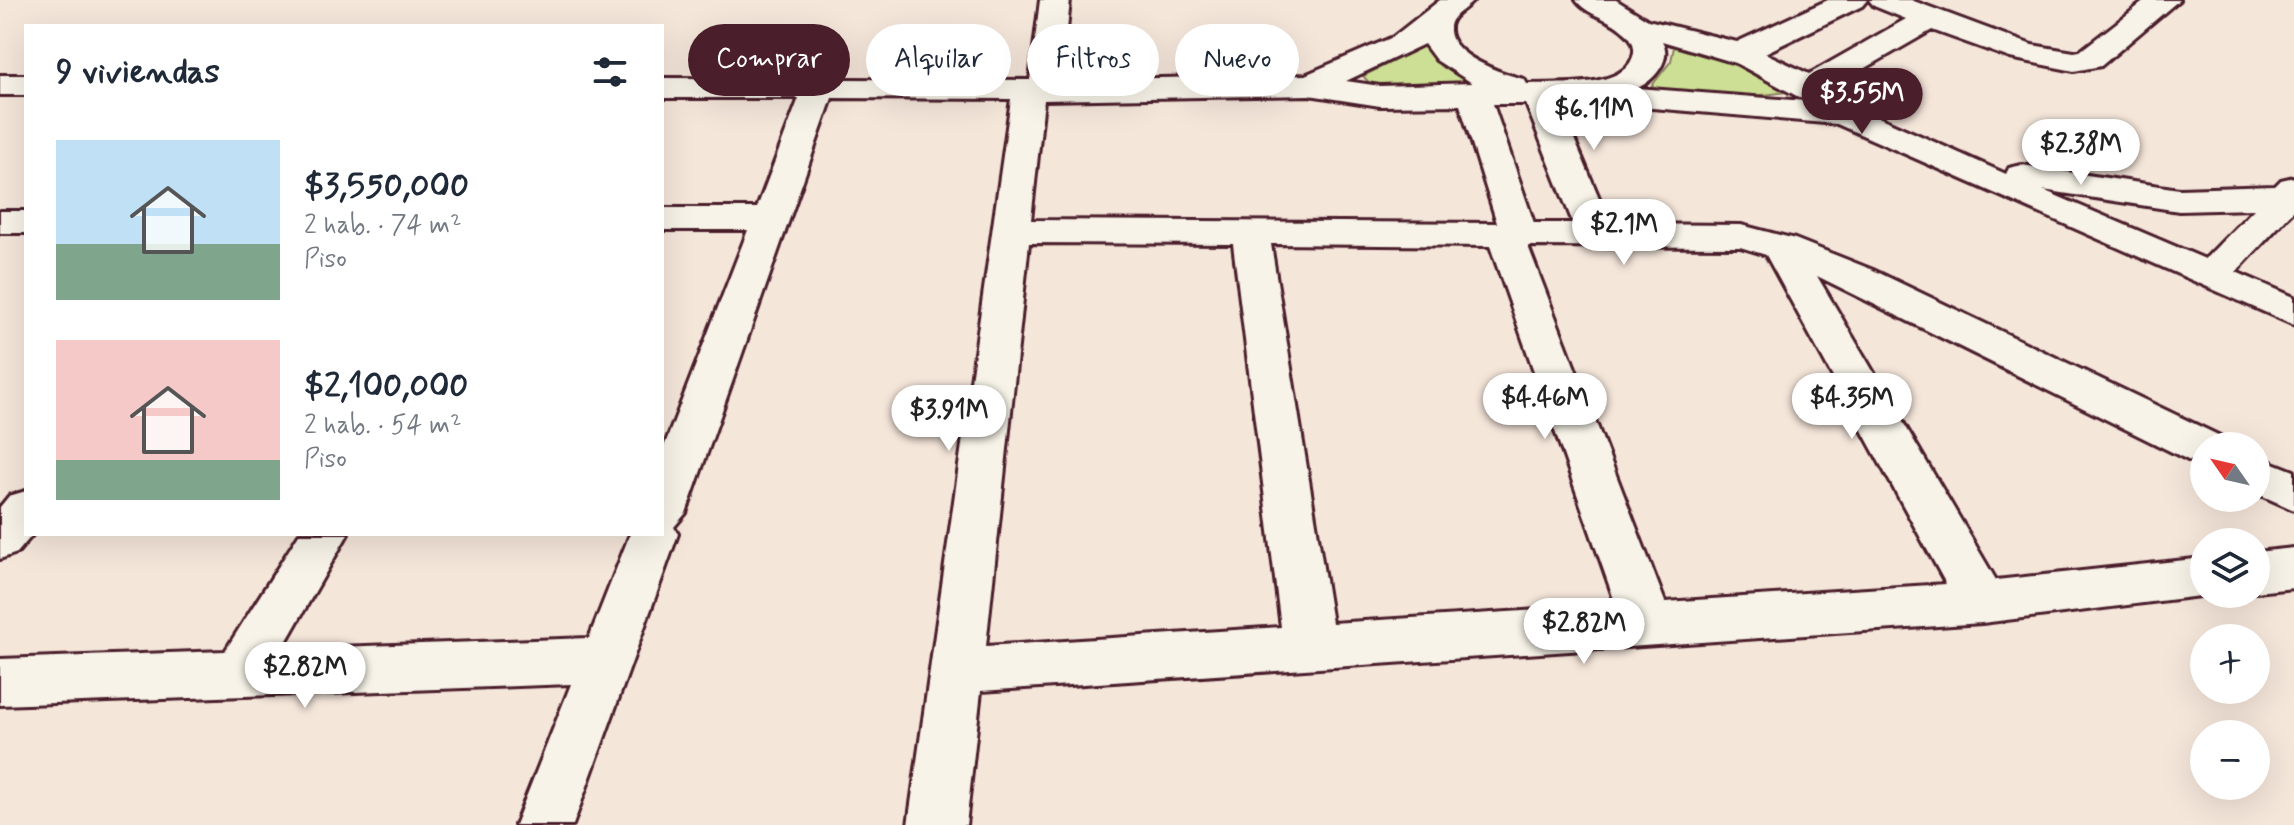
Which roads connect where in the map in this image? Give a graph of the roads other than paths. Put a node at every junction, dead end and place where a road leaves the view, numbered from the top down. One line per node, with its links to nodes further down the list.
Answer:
1 (1055, 0): 8 (street)
2 (1592, 0): 9 (street)
3 (1852, 0): 10 (street)
4 (1884, 0): 7 (street)
5 (2164, 0): 7 (street)
6 (1446, 7): 13 (street); 20 (street)
7 (1931, 18): 14 (street)
8 (1050, 24)
9 (1638, 27): 10 (street); 22 (street)
10 (1739, 53): 14 (street)
11 (0, 85): 12 (street)
12 (24, 85)
13 (1309, 85): 17 (street); 21 (street)
14 (1811, 86): 25 (street)
15 (664, 88): 16 (street)
16 (688, 88)
17 (1159, 88)
18 (850, 89): 19 (street)
19 (1027, 90)
20 (1538, 92): 21 (street); 22 (street); 33 (street)
21 (1473, 93): 32 (street)
22 (1576, 93): 25 (street)
23 (817, 96): 29 (street)
24 (1036, 96): 30 (street)
25 (1844, 114): 26 (street)
26 (1945, 161): 27 (street); 35 (street)
27 (2290, 193): 35 (street)
28 (664, 219): 29 (street)
29 (773, 219): 40 (street)
30 (1012, 231): 31 (street); 52 (street)
31 (1250, 233): 32 (street); 50 (street)
32 (1512, 234): 33 (street); 49 (street)
33 (1596, 235): 34 (street)
34 (1781, 247): 37 (street); 48 (street)
35 (2211, 276): 36 (street)
36 (2294, 312)
37 (2190, 441)
38 (2270, 480): 39 (street)
39 (2294, 492)
40 (664, 508)
41 (24, 511): 44 (street)
42 (323, 536): 53 (street)
43 (653, 536): 51 (street)
44 (0, 540)
45 (2294, 568): 46 (street)
46 (2270, 571)
47 (2190, 580): 48 (street)
48 (1982, 602): 49 (street)
49 (1648, 624): 50 (street)
50 (1310, 649): 52 (street)
51 (606, 660): 53 (street); 55 (street)
52 (957, 670): 56 (street)
53 (239, 674): 54 (street)
54 (0, 682)
55 (544, 825)
56 (937, 825)

